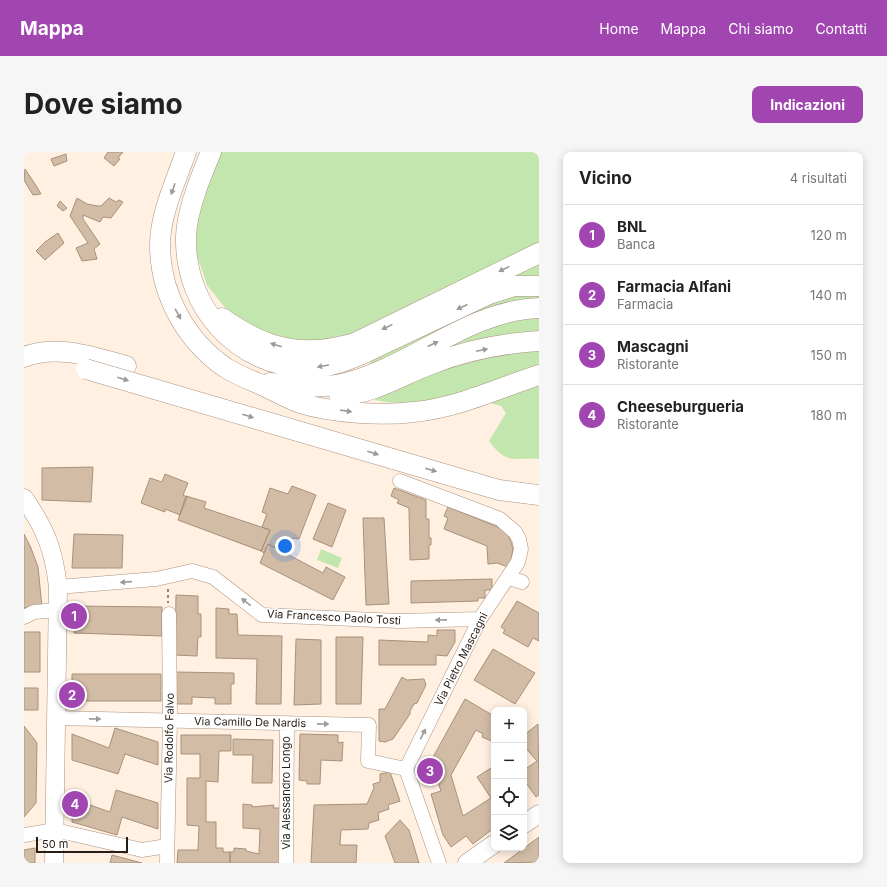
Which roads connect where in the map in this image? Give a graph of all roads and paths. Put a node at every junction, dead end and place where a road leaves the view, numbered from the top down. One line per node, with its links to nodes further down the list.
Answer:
1 (186, 152): 12 (highway, one-way to 12)
2 (210, 156): 7 (highway, one-way to 2)
3 (539, 253): 7 (highway, one-way to 7)
4 (539, 286): 7 (highway, one-way to 7)
5 (539, 308): 11 (highway, one-way to 5)
6 (539, 341): 11 (highway, one-way to 6)
7 (358, 349)
8 (24, 357): 13 (highway)
9 (24, 371): 13 (highway, one-way to 13, bridge)
10 (539, 374): 12 (highway, one-way to 10)
11 (376, 380): 12 (highway)
12 (256, 382)
13 (395, 453): 15 (highway); 16 (highway, one-way to 16)
14 (400, 481): 19 (street, Via Pietro Mascagni)
15 (539, 481)
16 (539, 495)
17 (24, 498): 21 (main road)
18 (24, 516): 21 (main road)
19 (509, 578): 20 (street); 25 (street, Via Pietro Mascagni)
20 (522, 582)
21 (58, 587): 22 (main road); 25 (street, Via Francesco Paolo Tosti, one-way to 21)
22 (57, 610): 24 (street); 26 (main road)
23 (169, 614): 27 (street, Via Rodolfo Falvo)
24 (24, 617)
25 (480, 619): 29 (street, Via Pietro Mascagni, one-way to 25)
26 (56, 718): 27 (street, Via Camillo De Nardis, one-way to 27); 32 (main road)
27 (170, 720): 28 (street, Via Camillo De Nardis); 34 (street, Via Rodolfo Falvo)
28 (286, 723): 29 (street, Via Camillo De Nardis, one-way to 29); 38 (street, Via Alessandro Longo)
29 (406, 769): 39 (street)
30 (539, 814): 31 (main road)
31 (527, 822)
32 (54, 830): 33 (street); 34 (street); 36 (main road)
33 (24, 835)
34 (167, 846): 37 (street, Via Rodolfo Falvo)
35 (491, 846): 40 (main road)
36 (54, 863)
37 (167, 863)
38 (286, 863)
39 (439, 863)
40 (466, 863)

